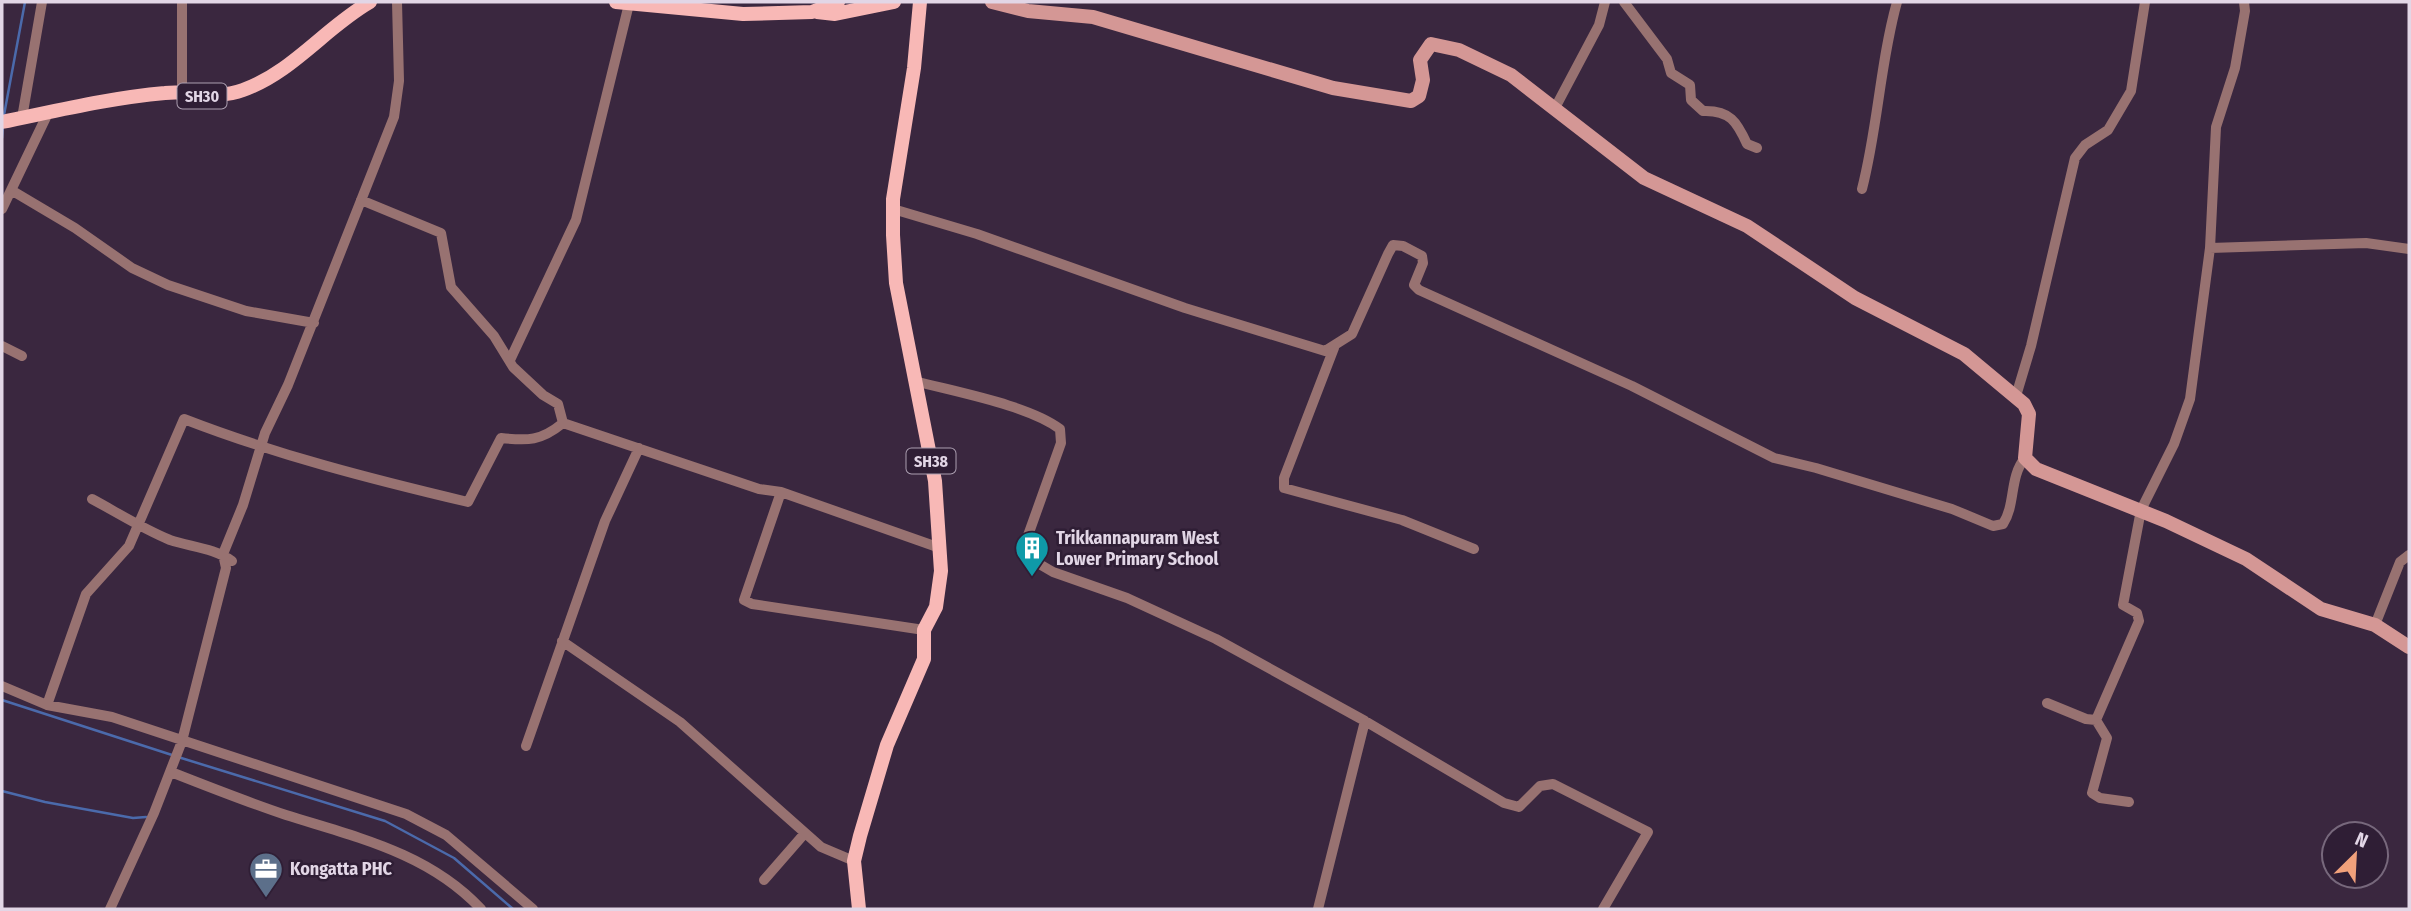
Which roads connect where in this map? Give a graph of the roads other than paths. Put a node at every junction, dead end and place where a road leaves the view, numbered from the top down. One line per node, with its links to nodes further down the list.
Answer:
1 (42, 2): 19 (street)
2 (182, 2): 16 (street)
3 (370, 2): 16 (main road, SH30)
4 (397, 2): 23 (street)
5 (838, 2): 15 (main road)
6 (894, 2): 15 (main road)
7 (920, 2): 25 (main road, SH38)
8 (992, 2): 17 (street)
9 (1605, 2): 17 (street)
10 (1624, 2): 20 (street)
11 (1897, 2): 21 (street)
12 (2146, 2): 34 (street)
13 (2244, 2): 26 (street)
14 (623, 3): 15 (main road); 32 (street)
15 (812, 12)
16 (182, 91): 18 (main road, SH30)
17 (1555, 108): 34 (street)
18 (49, 111): 19 (main road, SH30); 22 (street)
19 (11, 120)
20 (1757, 148)
21 (1862, 189)
22 (11, 190): 24 (street); 28 (street)
23 (361, 200): 28 (street); 32 (street)
24 (2, 209)
25 (893, 209): 30 (street); 33 (main road, SH38)
26 (2210, 248): 27 (street); 41 (street)
27 (2409, 249)
28 (314, 323): 37 (street)
29 (2, 346): 31 (street)
30 (1334, 348): 38 (street); 44 (street)
31 (22, 356)
32 (510, 360): 35 (street)
33 (915, 381): 43 (main road, SH38); 56 (street)
34 (2016, 396): 38 (street)
35 (563, 424): 36 (street); 37 (street)
36 (639, 448): 39 (street); 50 (street)
37 (260, 449): 42 (street); 45 (street)
38 (2025, 458): 41 (street)
39 (782, 492): 43 (street); 49 (street)
40 (92, 499): 42 (street)
41 (2141, 510): 48 (street); 55 (street)
42 (140, 525): 45 (street); 54 (street)
43 (940, 548): 49 (main road, SH38)
44 (1474, 549)
45 (223, 554): 47 (street); 57 (street)
46 (2409, 555): 48 (street)
47 (232, 561)
48 (2375, 625): 51 (street)
49 (924, 630): 62 (main road, SH38)
50 (562, 642): 58 (street); 61 (street)
51 (2409, 647)
52 (2, 687): 54 (street)
53 (2047, 703): 55 (street)
54 (47, 705): 57 (street)
55 (2096, 720): 60 (street)
56 (1365, 721): 68 (street); 69 (street)
57 (180, 745): 59 (street); 66 (street)
58 (526, 746)
59 (171, 772): 64 (street); 65 (street)
60 (2129, 802)
61 (805, 833): 62 (street); 63 (street)
62 (854, 861): 67 (main road, SH38)
63 (764, 880)
64 (110, 909)
65 (481, 909)
66 (533, 909)
67 (859, 909)
68 (1318, 909)
69 (1603, 909)

